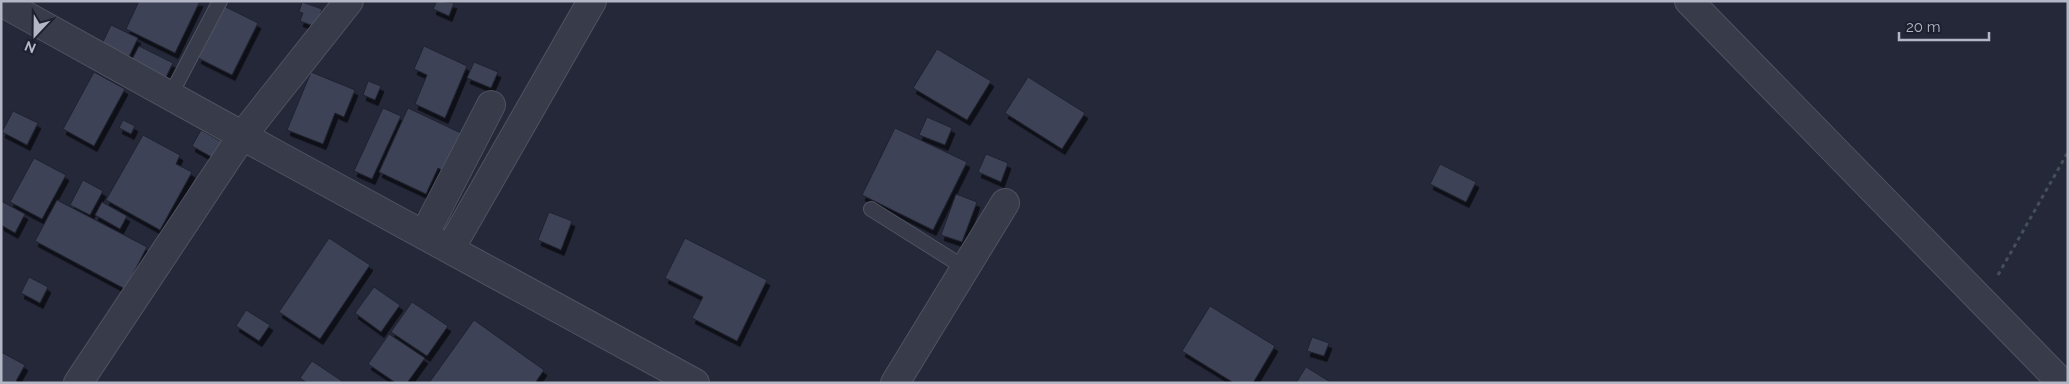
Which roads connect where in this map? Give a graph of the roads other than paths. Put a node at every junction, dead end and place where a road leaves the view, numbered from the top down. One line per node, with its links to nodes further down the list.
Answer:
1 (220, 1): 6 (lane)
2 (349, 1): 8 (street)
3 (592, 1): 12 (street)
4 (1689, 1): 17 (street)
5 (4, 9): 6 (street)
6 (170, 96): 8 (street)
7 (491, 105): 11 (street)
8 (242, 136): 11 (street); 14 (street)
9 (1005, 202): 13 (street)
10 (871, 210): 13 (lane)
11 (424, 235): 12 (street)
12 (450, 249): 15 (street)
13 (965, 268): 16 (street)
14 (78, 383)
15 (695, 383)
16 (895, 383)
17 (2062, 383)

